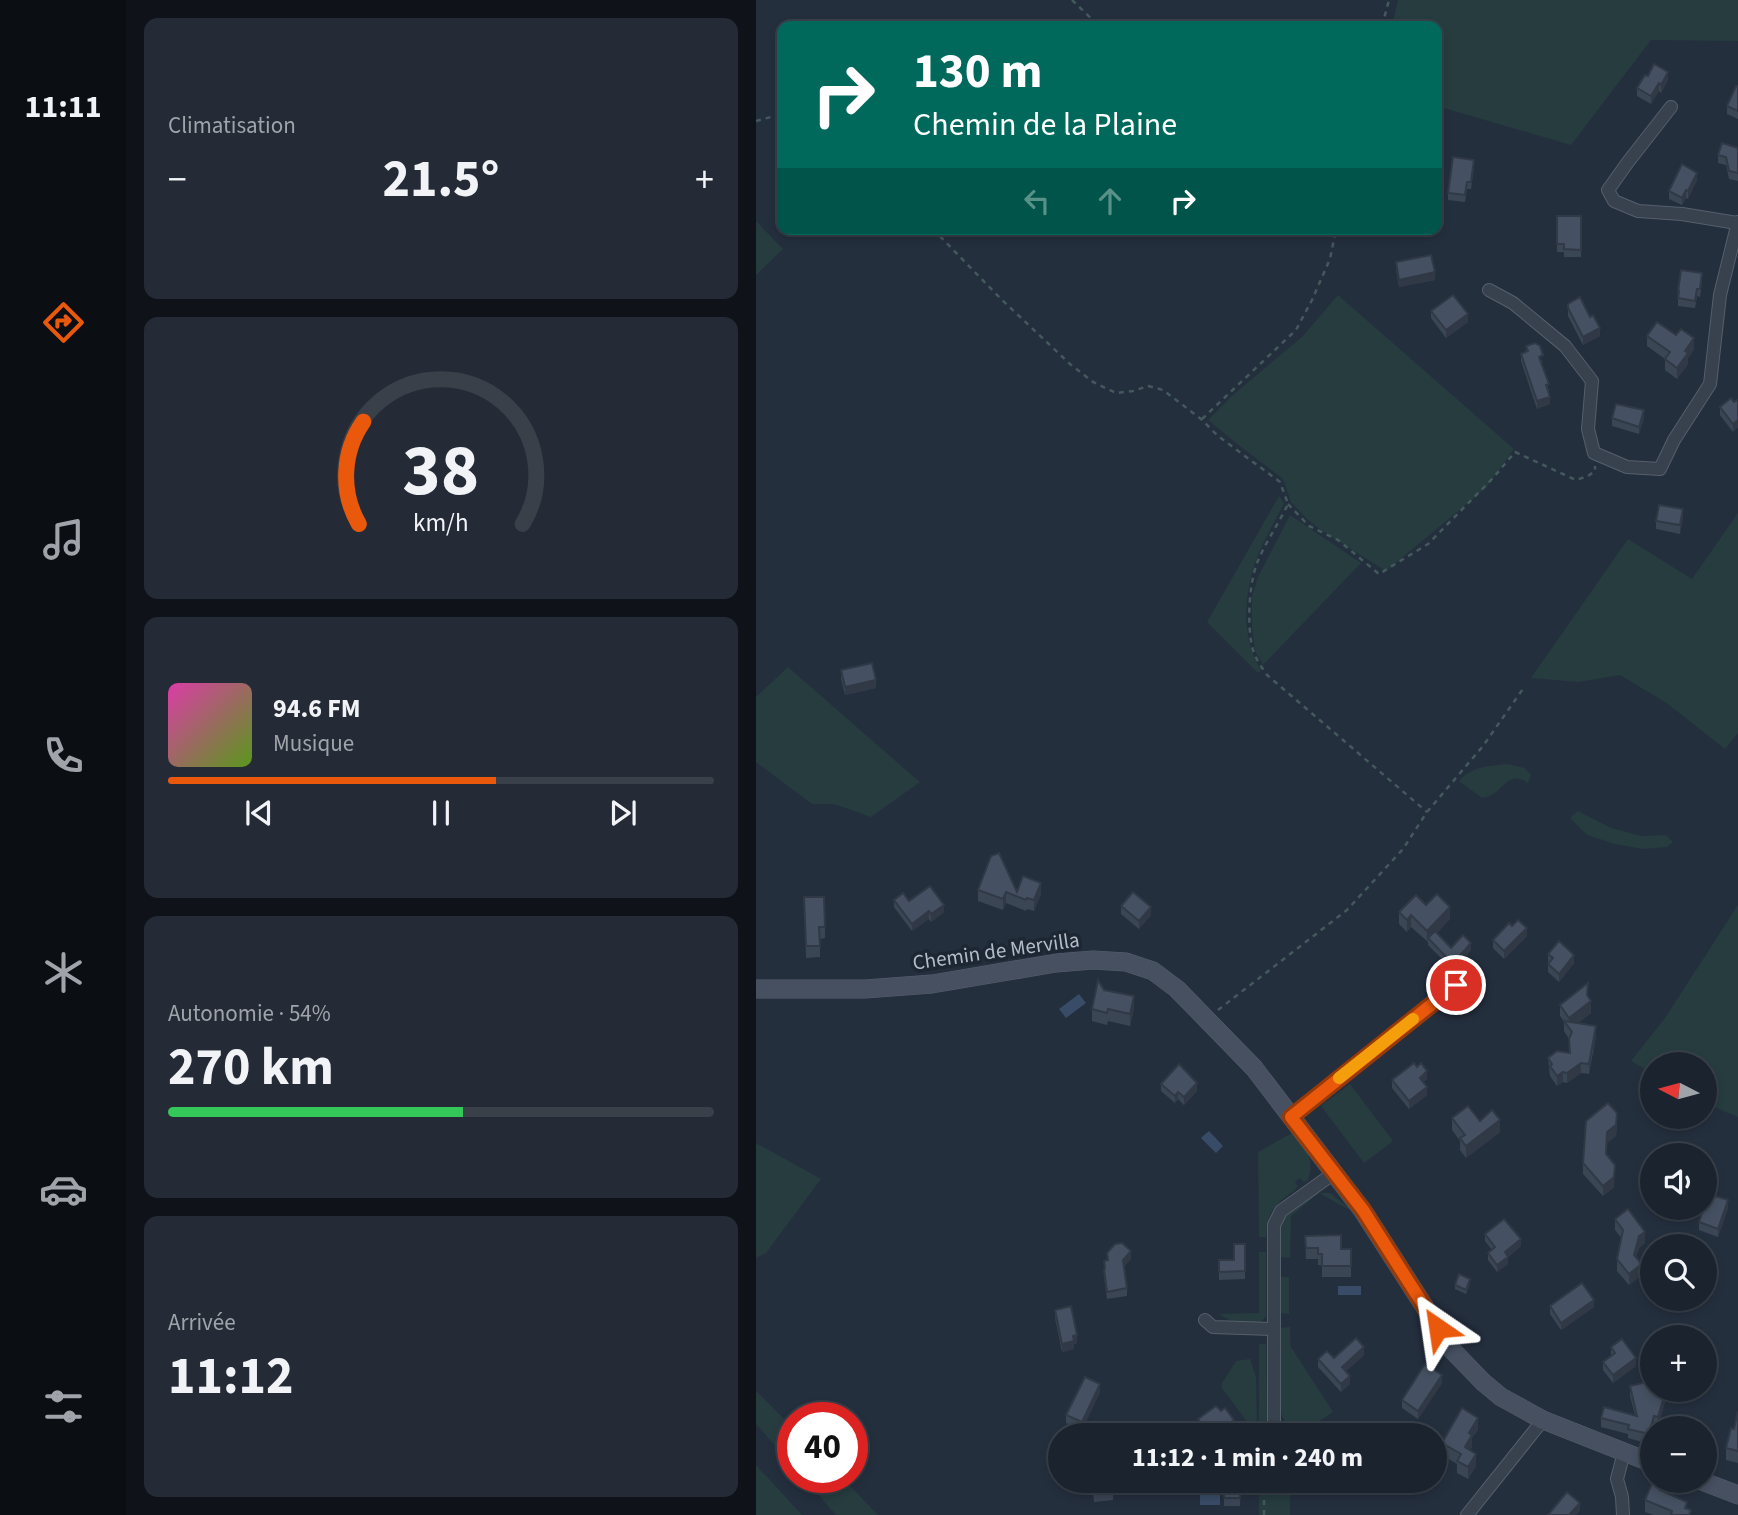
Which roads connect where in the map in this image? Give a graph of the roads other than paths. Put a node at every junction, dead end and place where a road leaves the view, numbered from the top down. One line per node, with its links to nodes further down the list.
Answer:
1 (1671, 107): 2 (street)
2 (1738, 222): 3 (street)
3 (1489, 290)
4 (1456, 985): 6 (street)
5 (756, 989): 6 (street, Chemin de Mervilla)
6 (1291, 1117): 7 (street, Chemin de Mervilla)
7 (1334, 1172): 9 (street); 10 (street, Chemin de Mervilla)
8 (1205, 1320): 9 (street)
9 (1274, 1329): 11 (street)
10 (1543, 1420): 12 (street, Chemin de Mervilla); 16 (street)
11 (1274, 1423)
12 (1624, 1452): 13 (street, Chemin de Mervilla); 17 (street)
13 (1640, 1458)
14 (1717, 1487): 15 (street)
15 (1738, 1495)
16 (1467, 1515)
17 (1623, 1515)

